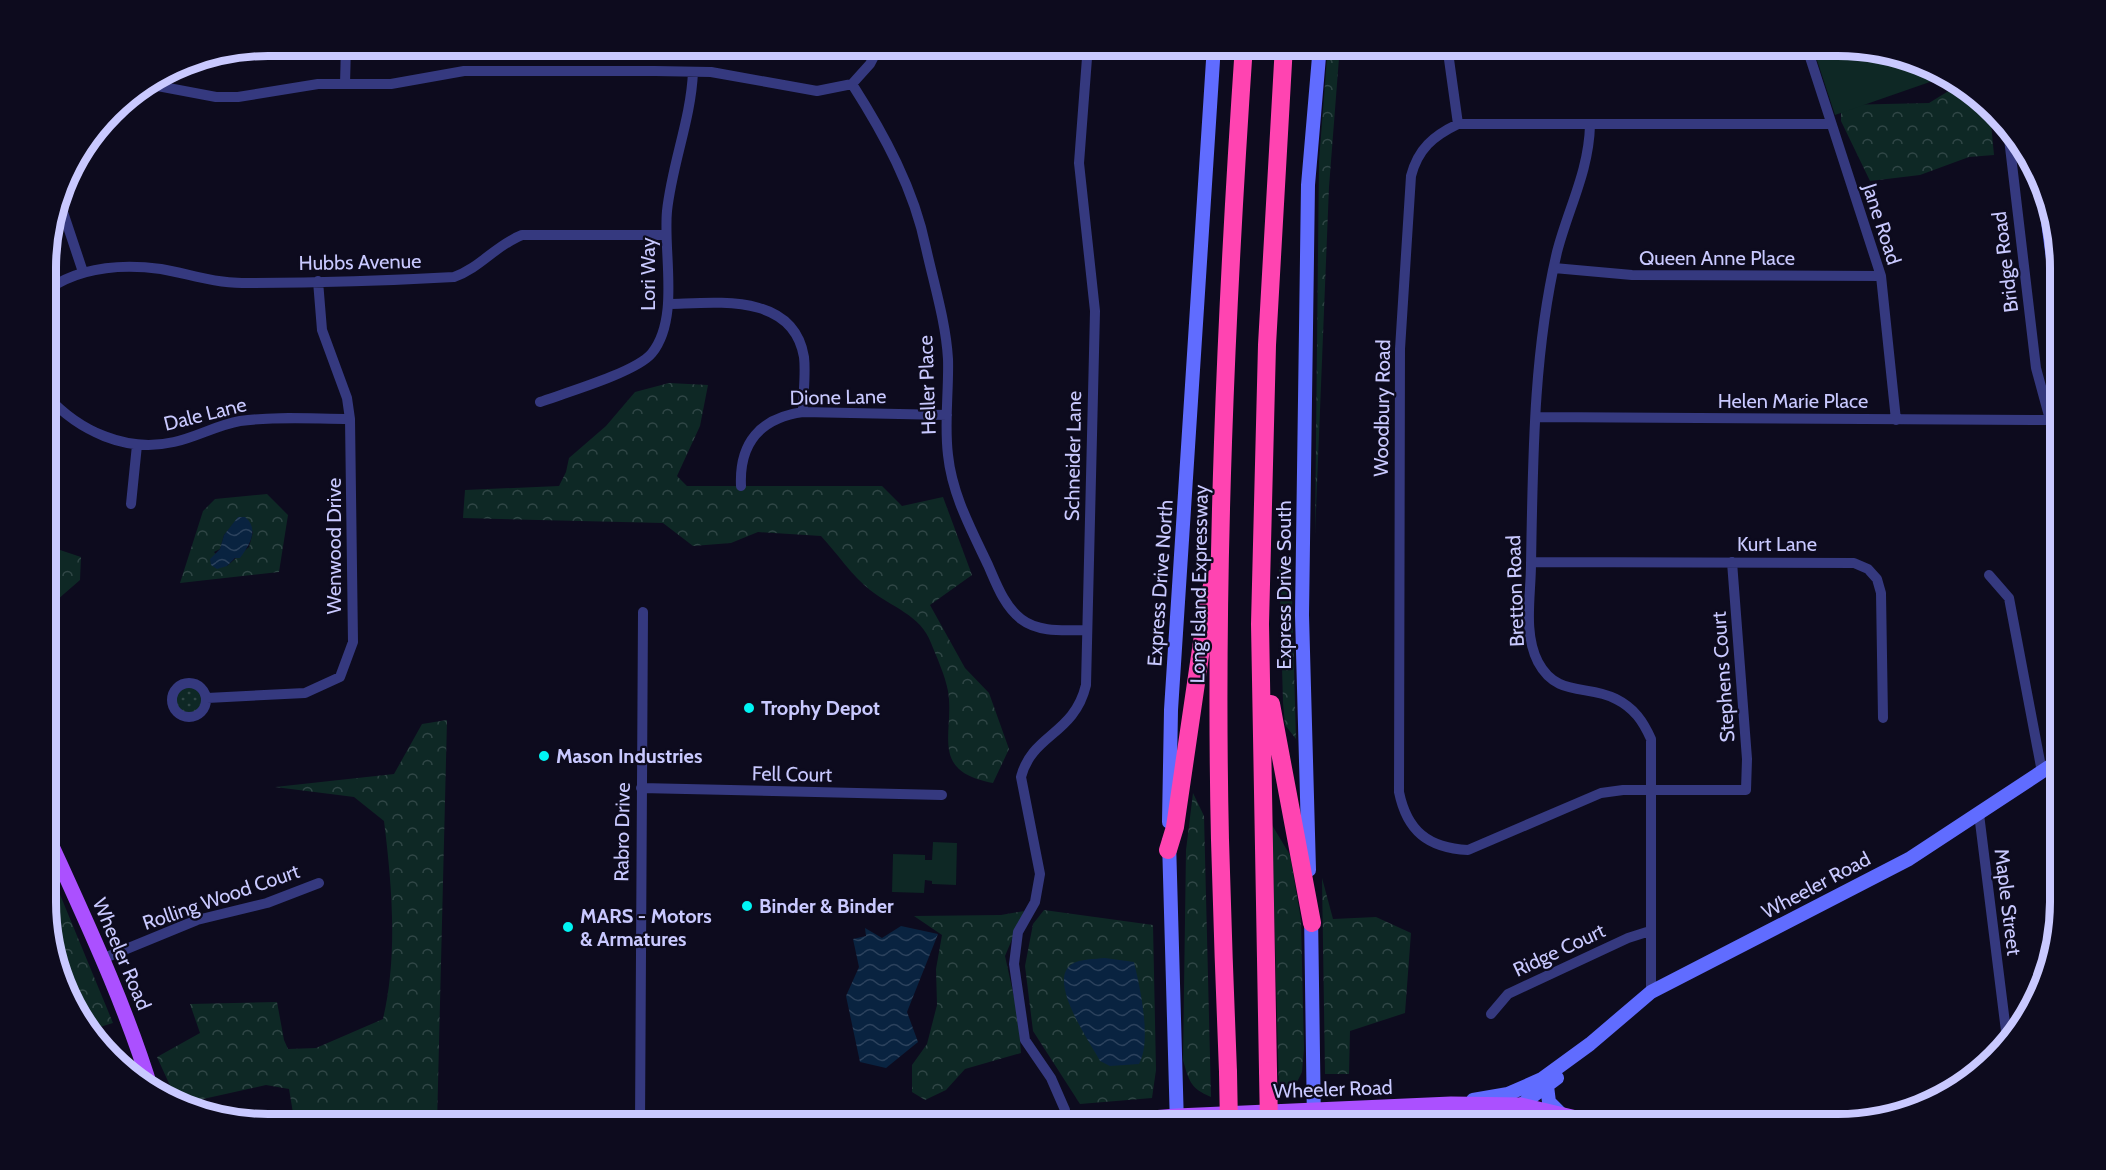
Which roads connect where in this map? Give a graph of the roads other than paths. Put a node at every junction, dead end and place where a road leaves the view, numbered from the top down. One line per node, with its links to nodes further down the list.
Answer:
1 (346, 56): 11 (street)
2 (874, 56): 12 (street)
3 (1087, 56): 43 (street, Schneider Lane)
4 (1213, 56): 53 (main road, Express Drive North)
5 (1243, 56): 37 (highway, Long Island Expressway)
6 (1283, 56): 42 (highway)
7 (1319, 56): 56 (main road, Express Drive South)
8 (1449, 56): 14 (street)
9 (1809, 56): 15 (street, Jane Road)
10 (693, 72): 11 (street); 12 (street); 19 (street, Lori Way)
11 (345, 84): 13 (street)
12 (852, 84): 29 (street, Heller Place)
13 (158, 86)
14 (1458, 124): 16 (street); 49 (street, Woodbury Road)
15 (1831, 124): 16 (street); 22 (street, Jane Road)
16 (1590, 125): 20 (street, Bretton Road)
17 (2009, 142): 33 (street, Bridge Road)
18 (63, 212): 21 (street)
19 (666, 235): 23 (street, Hubbs Avenue); 25 (street, Lori Way)
20 (1554, 268): 22 (street, Queen Anne Place); 30 (street, Bretton Road)
21 (83, 272): 23 (street, Hubbs Avenue); 24 (street, Hubbs Avenue)
22 (1881, 276): 32 (street, Jane Road)
23 (318, 281): 31 (street, Wenwood Drive)
24 (56, 286)
25 (668, 304): 26 (street, Lori Way); 28 (street)
26 (540, 402)
27 (56, 406): 34 (street, Dale Lane)
28 (803, 412): 29 (street, Dione Lane); 35 (street, Dione Lane)
29 (947, 415): 43 (street, Heller Place)
30 (1536, 417): 32 (street, Helen Marie Place); 38 (street, Bretton Road)
31 (350, 419): 34 (street, Dale Lane); 44 (street, Wenwood Drive)
32 (1896, 420): 33 (street, Helen Marie Place)
33 (2050, 420)
34 (137, 445): 36 (street)
35 (741, 486)
36 (131, 504)
37 (1221, 554): 53 (highway); 70 (highway, Long Island Expressway, bridge)
38 (1531, 562): 39 (street, Kurt Lane); 49 (street, Bretton Road)
39 (1732, 562): 45 (street, Kurt Lane); 50 (street, Stephens Court)
40 (1989, 574): 47 (street)
41 (643, 612): 48 (street, Rabro Drive)
42 (1260, 624): 56 (highway); 71 (highway, bridge)
43 (1086, 630): 68 (street, Schneider Lane)
44 (207, 698)
45 (1883, 718)
46 (2050, 767): 47 (main road, Wheeler Road)
47 (2042, 772): 52 (main road, Wheeler Road)
48 (641, 789): 51 (street, Fell Court); 67 (street, Rabro Drive)
49 (1651, 790): 50 (street, Woodbury Road); 57 (street, Bretton Road)
50 (1746, 790)
51 (942, 795)
52 (1979, 814): 59 (main road, Wheeler Road); 61 (street, Maple Street)
53 (1168, 850): 69 (main road, Express Drive North)
54 (56, 855): 58 (main road, Wheeler Road)
55 (319, 883): 58 (street, Rolling Wood Court)
56 (1312, 923): 72 (main road, Express Drive South)
57 (1650, 931): 59 (street, Bretton Road); 60 (street, Ridge Court)
58 (102, 959): 63 (main road, Wheeler Road)
59 (1651, 992): 62 (main road, Wheeler Road)
60 (1491, 1014)
61 (2006, 1031)
62 (1590, 1044): 64 (main road, Wheeler Road); 65 (main road, Wheeler Road)
63 (146, 1076)
64 (1547, 1086): 66 (main road, Wheeler Road); 75 (main road)
65 (1451, 1104): 66 (main road); 73 (main road, Wheeler Road)
66 (1521, 1105): 74 (main road, Wheeler Road); 75 (main road)
67 (640, 1114)
68 (1065, 1114)
69 (1177, 1114)
70 (1229, 1114)
71 (1269, 1114)
72 (1315, 1114)
73 (1354, 1114)
74 (1493, 1114)
75 (1561, 1114)

